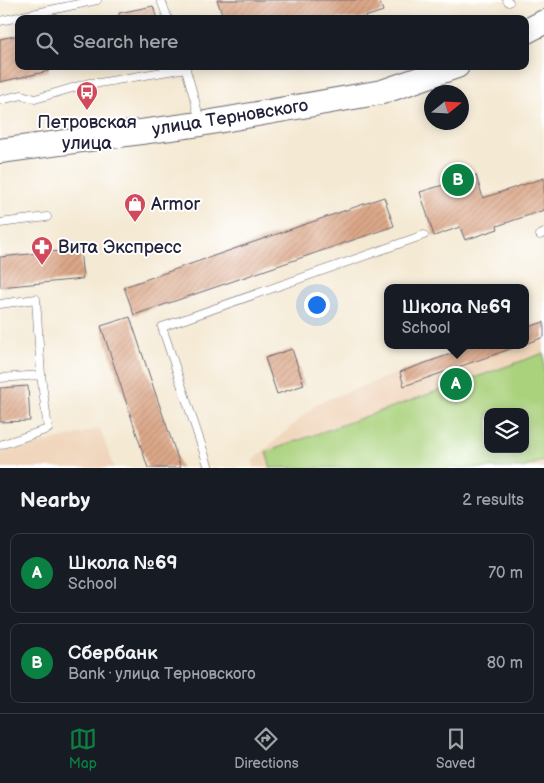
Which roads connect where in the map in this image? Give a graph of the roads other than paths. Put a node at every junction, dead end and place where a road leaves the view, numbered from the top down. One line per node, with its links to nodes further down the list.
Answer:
1 (97, 0): 3 (lane)
2 (161, 0): 4 (lane)
3 (28, 15)
4 (167, 15)
5 (15, 18): 6 (lane)
6 (0, 21)
7 (544, 22): 8 (main road)
8 (529, 30)
9 (169, 70): 12 (lane)
10 (186, 70): 13 (lane)
11 (445, 70): 13 (main road, улица Терновского)
12 (0, 100)
13 (200, 124): 14 (main road, улица Терновского)
14 (0, 150)
15 (47, 217): 16 (lane)
16 (0, 223)
17 (424, 235): 22 (lane)
18 (0, 304): 19 (lane)
19 (41, 375): 20 (lane); 21 (lane)
20 (0, 378)
21 (0, 445)
22 (209, 468)

